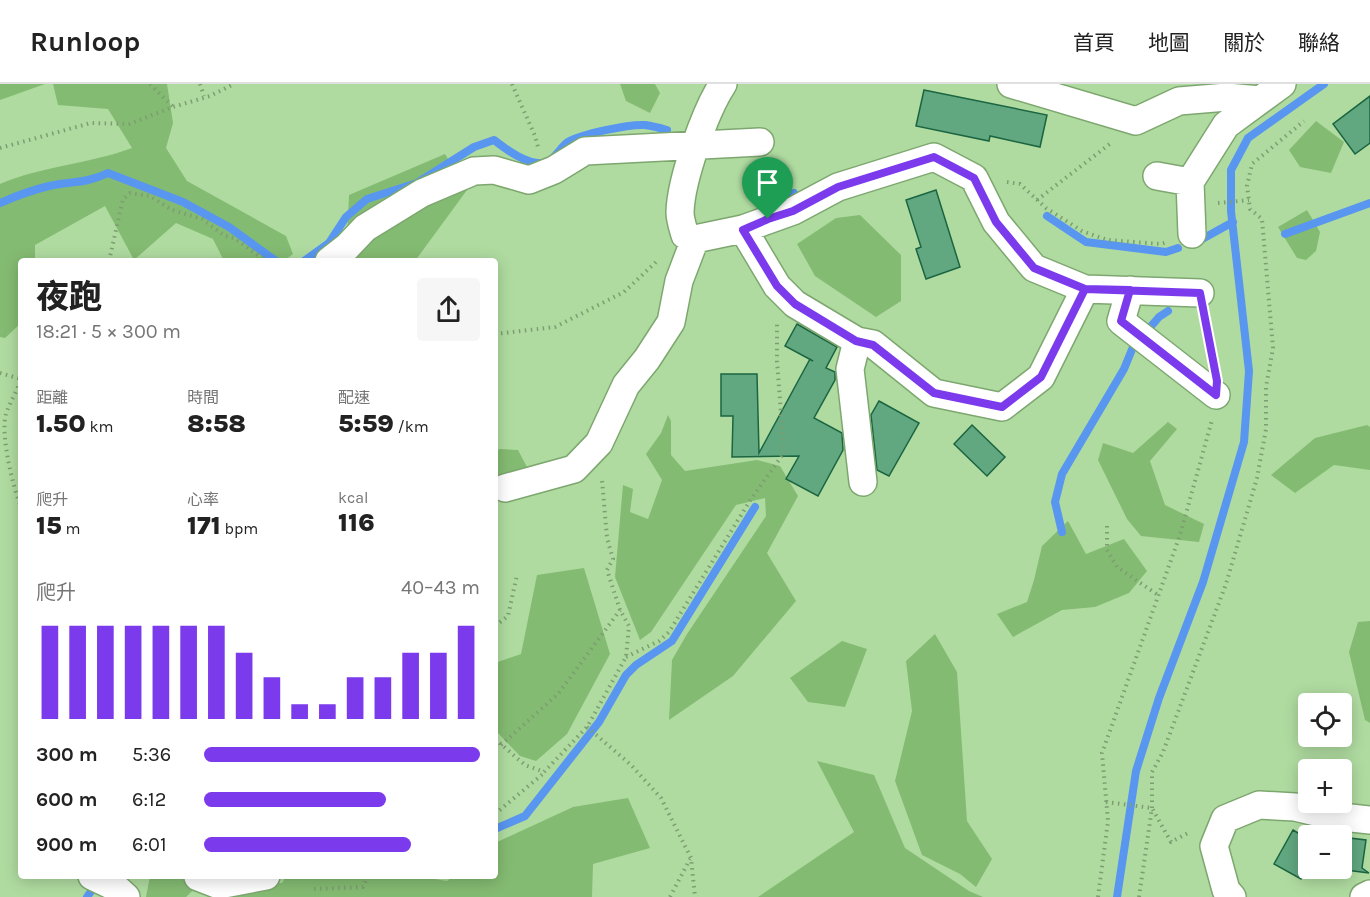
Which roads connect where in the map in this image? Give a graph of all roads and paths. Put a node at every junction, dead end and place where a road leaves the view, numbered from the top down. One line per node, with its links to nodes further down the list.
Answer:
1 (150, 84): 10 (path)
2 (200, 84): 8 (path)
3 (234, 84): 8 (path)
4 (512, 84): 16 (path)
5 (723, 84): 14 (street)
6 (1011, 84): 11 (street)
7 (1282, 84): 9 (street)
8 (204, 96): 10 (path)
9 (1260, 100): 11 (street); 18 (street)
10 (173, 107): 15 (path)
11 (1144, 118): 19 (path)
12 (1304, 121): 20 (path)
13 (760, 141): 14 (street)
14 (696, 147): 24 (street); 27 (street)
15 (0, 148)
16 (539, 152)
17 (1157, 176): 18 (street)
18 (1190, 182): 23 (street)
19 (1037, 200)
20 (1249, 200): 21 (path); 53 (path)
21 (1220, 203)
22 (743, 230): 24 (street); 28 (street); 29 (street)
23 (1192, 234)
24 (690, 237): 32 (path); 40 (street)
25 (110, 258): 26 (path)
26 (262, 258)
27 (333, 258)
28 (777, 286): 33 (street); 47 (path)
29 (1085, 289): 30 (street); 33 (street)
30 (1130, 290): 31 (street); 37 (street)
31 (1200, 293): 37 (path)
32 (498, 334)
33 (856, 341): 39 (street)
34 (0, 373): 35 (path)
35 (18, 378)
36 (18, 386): 41 (path)
37 (1216, 395): 44 (path)
38 (602, 475): 45 (path)
39 (863, 482)
40 (505, 489)
41 (18, 500)
42 (1107, 526): 44 (path)
43 (517, 575): 46 (path)
44 (1158, 595): 52 (path)
45 (620, 610): 47 (path); 50 (path)
46 (498, 624)
47 (626, 657): 48 (path)
48 (588, 729): 51 (path); 57 (path)
49 (498, 742): 50 (path)
50 (501, 745): 51 (path)
51 (544, 772): 54 (path)
52 (1106, 802): 53 (path); 65 (path)
53 (1152, 808): 56 (path); 66 (path)
54 (498, 811)
55 (1370, 820): 56 (street)
56 (1214, 846): 67 (street)
57 (691, 858): 63 (path); 64 (path)
58 (250, 879): 60 (street)
59 (367, 879): 61 (path)
60 (195, 884)
61 (314, 889)
62 (1370, 894): 68 (street)
63 (670, 897)
64 (695, 897)
65 (1098, 897)
66 (1139, 897)
67 (1232, 897)
68 (1364, 897)

